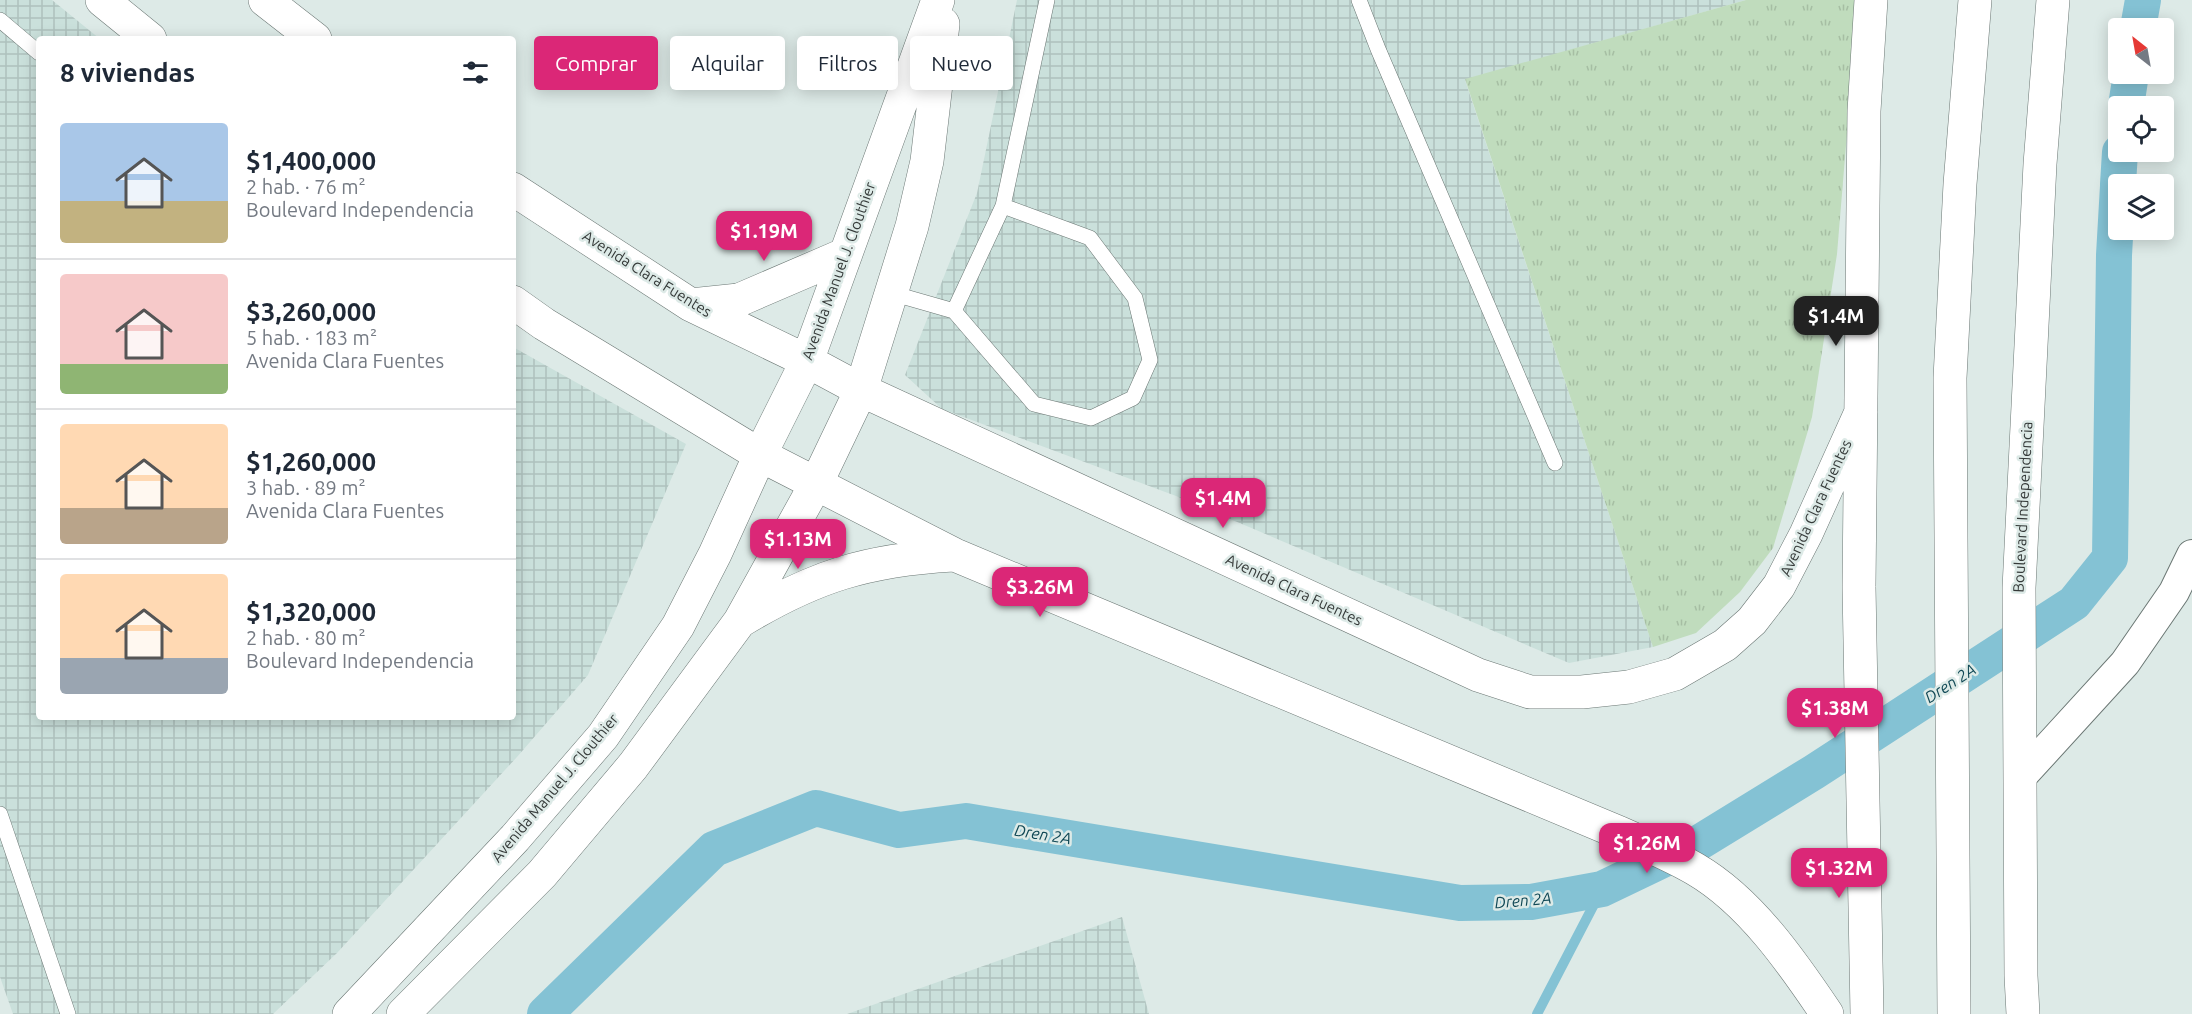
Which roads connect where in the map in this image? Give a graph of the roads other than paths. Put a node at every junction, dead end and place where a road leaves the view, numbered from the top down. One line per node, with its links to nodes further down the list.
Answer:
1 (102, 0): 11 (main road)
2 (265, 0): 12 (main road)
3 (938, 0): 16 (main road, Avenida Manuel J. Clouthier)
4 (946, 0): 17 (main road)
5 (1047, 0): 15 (lane)
6 (1359, 0): 25 (lane)
7 (1871, 0): 23 (main road)
8 (1975, 0): 37 (main road)
9 (2053, 0): 30 (main road, Boulevard Independencia)
10 (0, 20): 13 (lane)
11 (146, 36)
12 (311, 36)
13 (36, 50)
14 (516, 191): 19 (main road, Avenida Clara Fuentes)
15 (1003, 207): 20 (lane); 20 (lane)
16 (846, 254): 19 (main road); 21 (main road, Avenida Manuel J. Clouthier)
17 (891, 293): 20 (lane); 22 (main road)
18 (516, 304): 24 (main road)
19 (691, 305): 21 (main road, Avenida Clara Fuentes)
20 (954, 311)
21 (807, 361): 22 (main road, Avenida Clara Fuentes); 24 (main road, Avenida Manuel J. Clouthier)
22 (861, 390): 23 (main road, Avenida Clara Fuentes); 26 (main road)
23 (1861, 412): 36 (main road)
24 (760, 455): 26 (main road); 33 (main road, Avenida Manuel J. Clouthier)
25 (1555, 463)
26 (816, 484): 27 (main road); 29 (main road)
27 (955, 555): 29 (main road); 35 (main road)
28 (2192, 555): 30 (street)
29 (740, 621): 34 (main road)
30 (2020, 778): 38 (main road, Boulevard Independencia)
31 (0, 814): 32 (lane)
32 (68, 1014)
33 (349, 1014)
34 (403, 1014)
35 (1827, 1014)
36 (1867, 1014)
37 (1954, 1014)
38 (2023, 1014)

